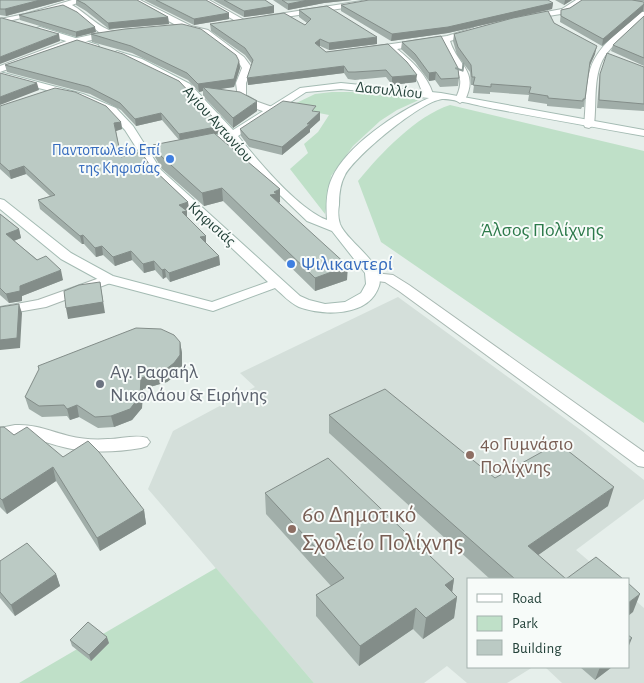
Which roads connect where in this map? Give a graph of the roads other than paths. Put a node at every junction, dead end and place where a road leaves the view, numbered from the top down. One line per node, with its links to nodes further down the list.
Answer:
1 (81, 0): 8 (street)
2 (134, 0): 19 (street)
3 (203, 0): 15 (street)
4 (311, 0): 9 (street)
5 (383, 0): 9 (street)
6 (582, 0): 10 (street)
7 (549, 2): 10 (street)
8 (65, 5): 14 (street); 25 (street)
9 (326, 8): 11 (street); 13 (street)
10 (565, 11): 16 (street)
11 (283, 12): 15 (street); 18 (street)
12 (644, 14): 32 (street)
13 (342, 16)
14 (2, 19): 28 (street, Αγίου Αντωνίου)
15 (251, 20): 17 (street)
16 (518, 20)
17 (232, 23)
18 (299, 23)
19 (184, 26): 21 (street); 23 (street)
20 (214, 26): 23 (street)
21 (169, 28)
22 (484, 29): 26 (street)
23 (195, 30): 40 (street)
24 (121, 32): 25 (street)
25 (106, 34): 28 (street)
26 (448, 38): 30 (street); 39 (street, one-way to 39)
27 (377, 39): 30 (street)
28 (75, 41): 33 (street); 43 (street, Αγίου Αντωνίου)
29 (591, 47): 32 (street)
30 (390, 48): 31 (street); 36 (street)
31 (359, 51)
32 (606, 55): 41 (street)
33 (0, 69)
34 (0, 75): 35 (street, Κηφισιάς)
35 (56, 89): 37 (street); 49 (street, Κηφισιάς)
36 (428, 94): 38 (street, Δασυλλίου); 40 (street, Δασυλλίου)
37 (40, 95)
38 (441, 96): 39 (street, Δασυλλίου); 46 (street)
39 (460, 100): 41 (street, Δασυλλίου)
40 (271, 110): 43 (street, Δασυλλίου)
41 (589, 124): 42 (street, Δασυλλίου)
42 (644, 133)
43 (232, 136): 44 (street, Δασυλλίου); 46 (street, Αγίου Αντωνίου)
44 (192, 144)
45 (0, 203): 48 (street)
46 (336, 228): 47 (street)
47 (374, 276): 49 (street, Κηφισιάς); 53 (street)
48 (108, 279): 49 (street); 50 (street)
49 (277, 283)
50 (0, 311)
51 (0, 434): 52 (street)
52 (141, 442)
53 (644, 461)

